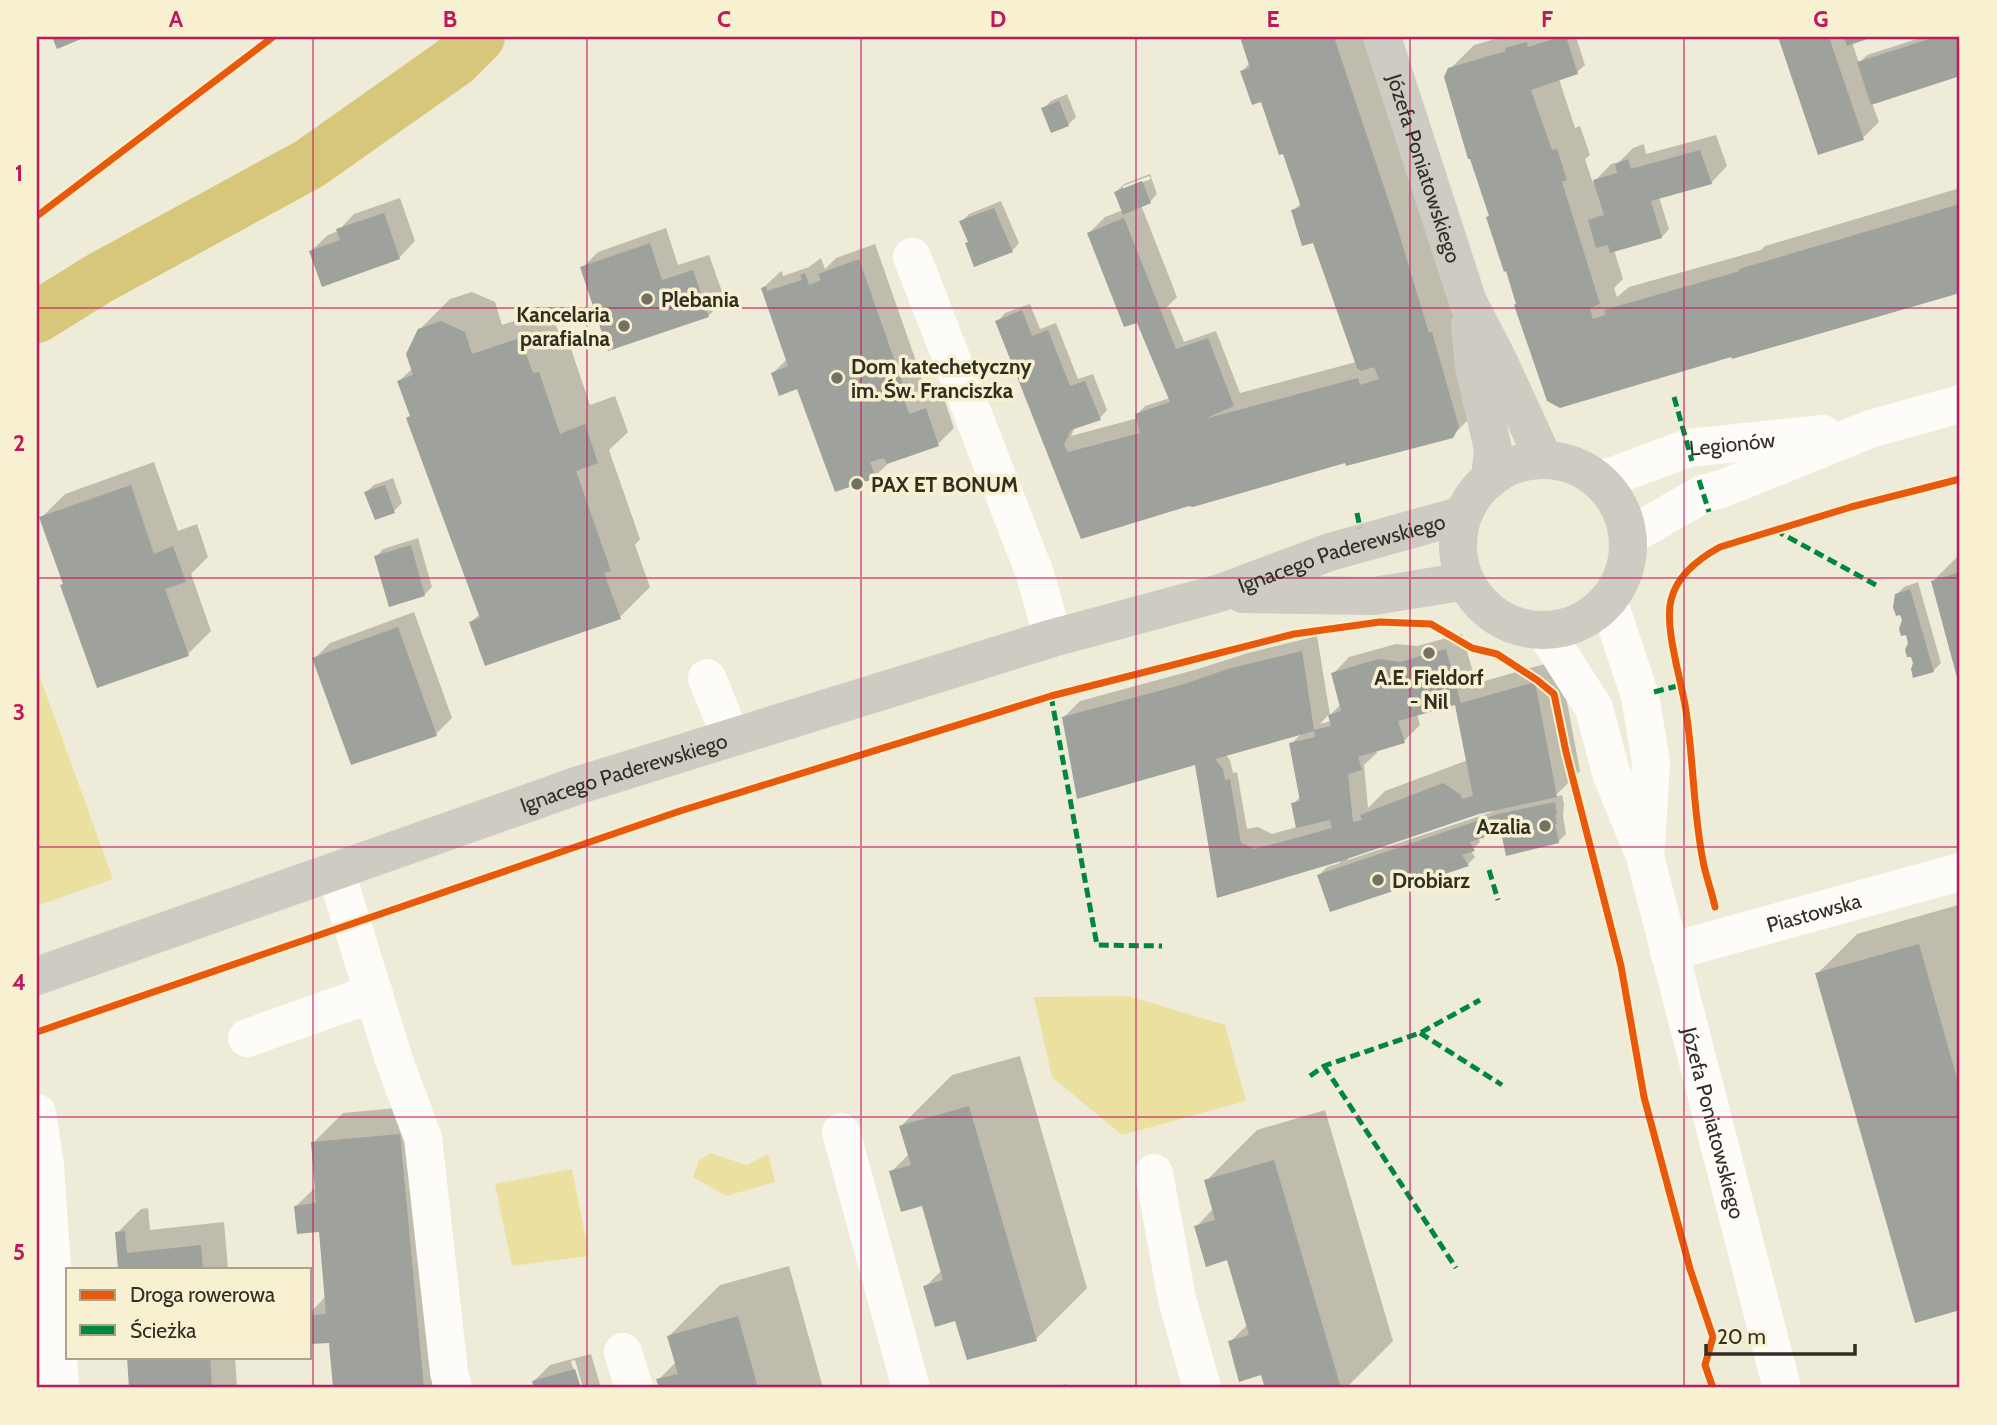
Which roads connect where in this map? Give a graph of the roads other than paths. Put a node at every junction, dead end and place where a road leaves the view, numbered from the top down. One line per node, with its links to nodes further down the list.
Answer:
1 (1383, 37): 3 (main road, Józefa Poniatowskiego)
2 (912, 257): 15 (street)
3 (1468, 302): 6 (main road, Józefa Poniatowskiego); 7 (main road, Józefa Poniatowskiego)
4 (1960, 404): 5 (street, Legionów)
5 (1870, 429): 8 (street, Legionów); 10 (street, Legionów)
6 (1544, 460): 7 (main road); 8 (main road)
7 (1490, 479): 9 (main road)
8 (1598, 480): 10 (main road)
9 (1463, 515): 11 (main road); 12 (main road, Ignacego Paderewskiego)
10 (1628, 537): 13 (main road)
11 (1466, 581): 12 (main road, Ignacego Paderewskiego); 14 (main road)
12 (1220, 593): 15 (main road, Ignacego Paderewskiego)
13 (1608, 600): 14 (main road); 18 (street, Józefa Poniatowskiego)
14 (1544, 630): 18 (street, Józefa Poniatowskiego)
15 (1053, 638): 17 (main road, Ignacego Paderewskiego)
16 (707, 678): 17 (street)
17 (732, 737): 19 (main road, Ignacego Paderewskiego)
18 (1645, 856): 21 (street, Józefa Poniatowskiego)
19 (336, 872): 22 (main road, Ignacego Paderewskiego); 23 (street)
20 (1960, 872): 21 (street, Piastowska)
21 (1669, 952): 34 (street, Józefa Poniatowskiego)
22 (37, 976)
23 (374, 993): 24 (street); 30 (street)
24 (247, 1038)
25 (37, 1113): 29 (street)
26 (841, 1132): 32 (street)
27 (1154, 1174): 33 (street)
28 (624, 1352): 31 (street)
29 (60, 1388)
30 (453, 1388)
31 (634, 1388)
32 (911, 1388)
33 (1202, 1388)
34 (1783, 1388)

